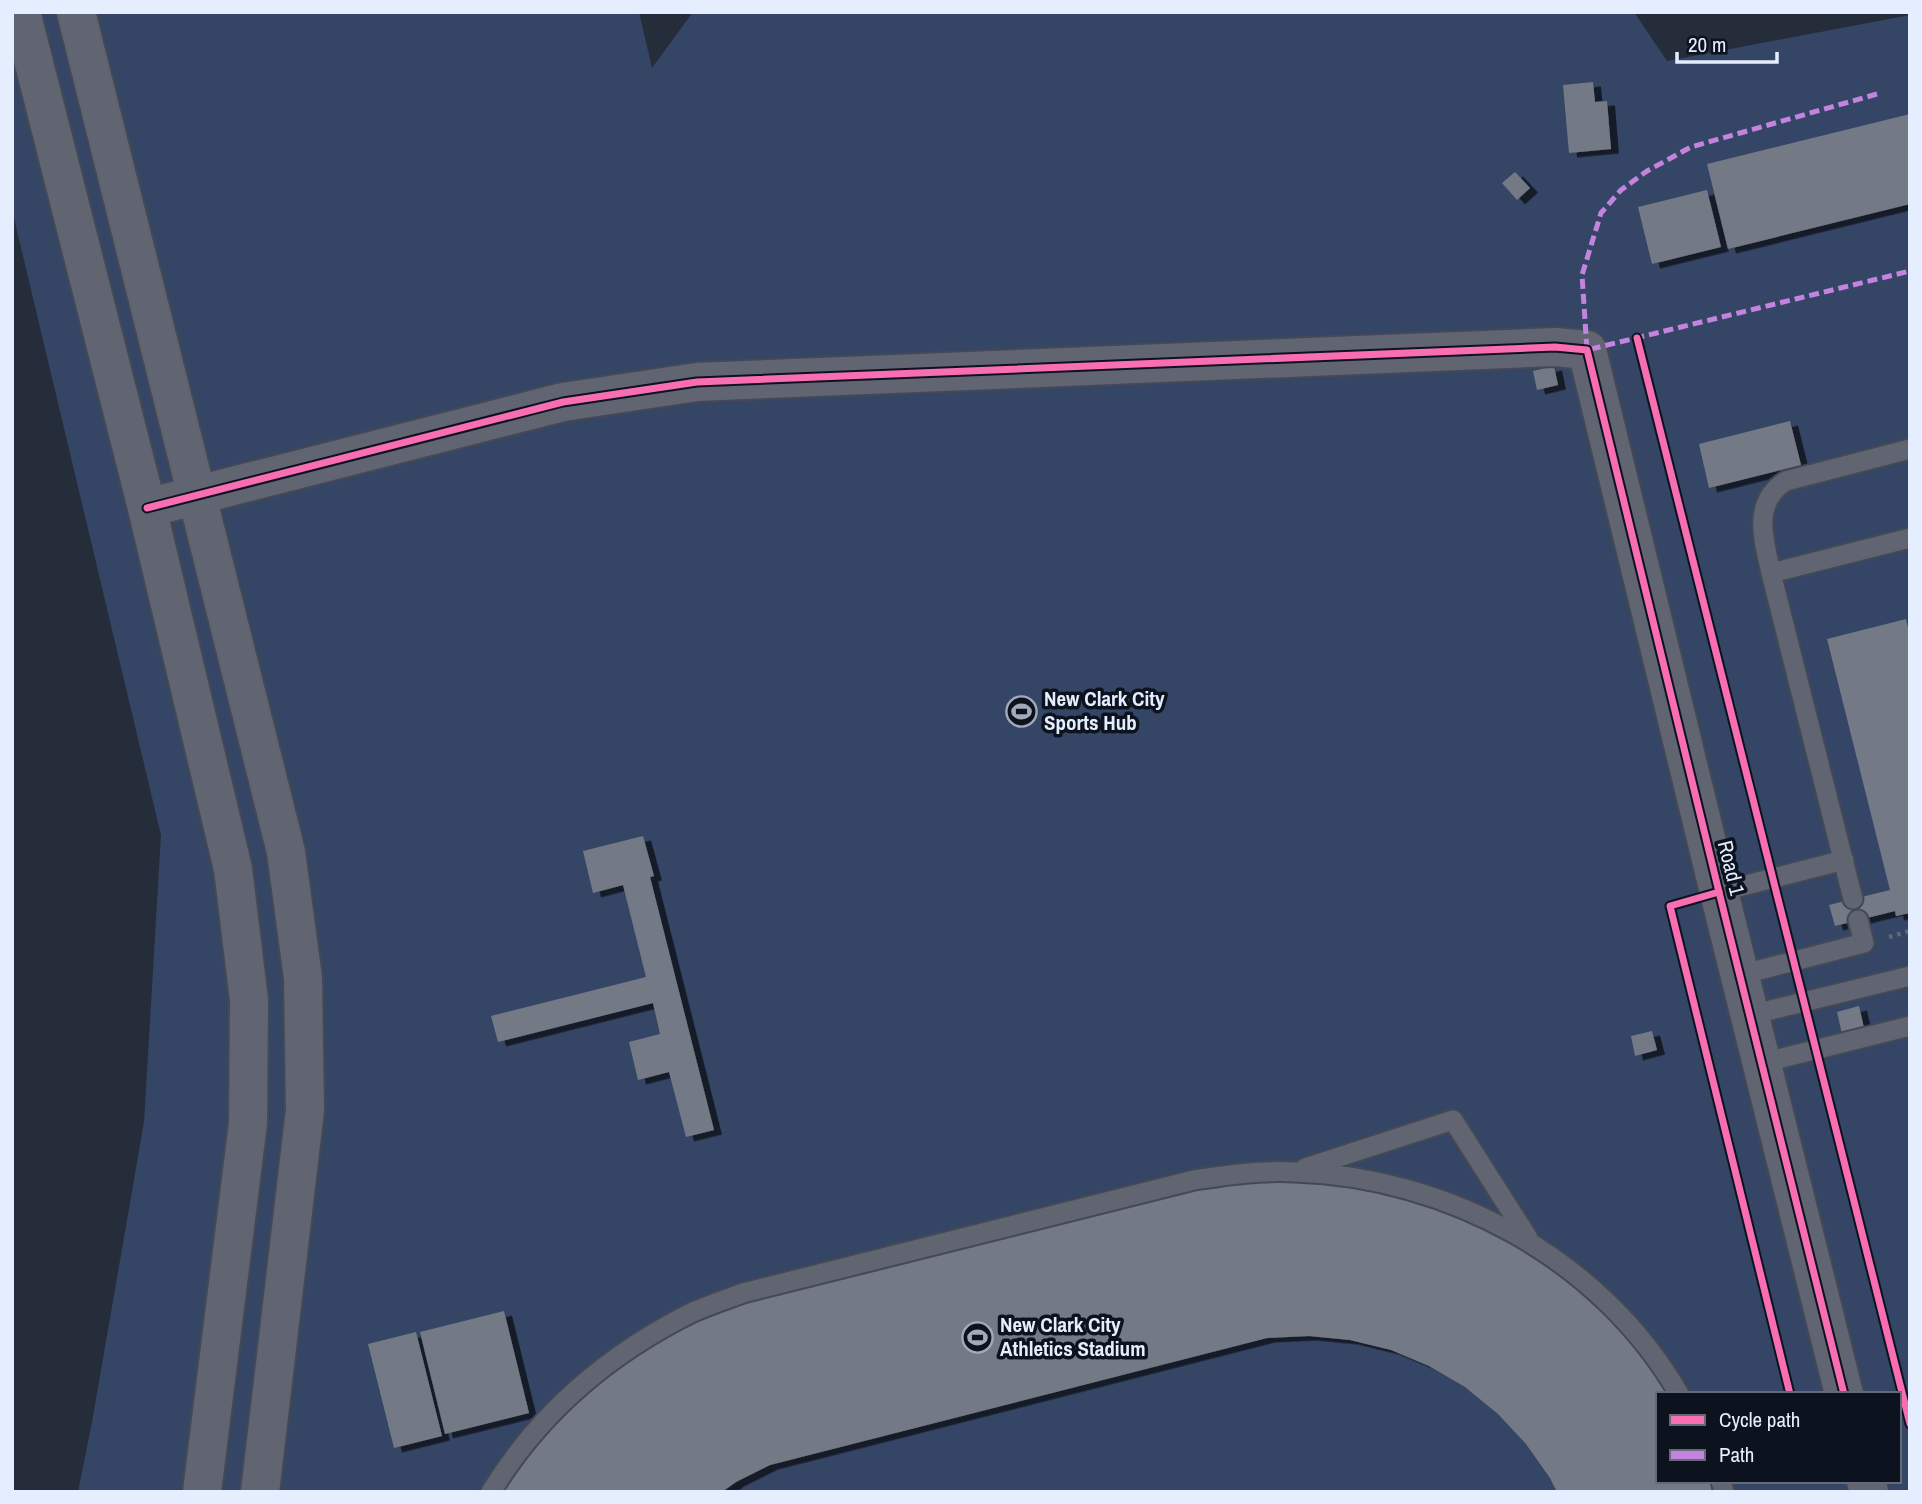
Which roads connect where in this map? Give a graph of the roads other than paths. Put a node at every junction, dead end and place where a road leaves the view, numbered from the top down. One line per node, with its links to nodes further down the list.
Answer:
1 (21, 12): 5 (street)
2 (76, 12): 4 (street)
3 (1910, 449): 7 (lane)
4 (197, 496): 5 (street); 9 (street, Road 1); 22 (street)
5 (147, 508): 21 (street)
6 (1910, 538): 7 (lane)
7 (1771, 573): 8 (lane)
8 (1844, 860): 9 (lane); 10 (lane)
9 (1719, 892): 12 (street, Road 1)
10 (1853, 899)
11 (1858, 920): 12 (lane)
12 (1740, 975): 14 (street, Road 1)
13 (1910, 976): 14 (lane)
14 (1750, 1015): 16 (street, Road 1)
15 (1910, 1026): 16 (lane)
16 (1762, 1063): 20 (street, Road 1)
17 (1294, 1171): 18 (lane); 18 (lane); 23 (lane)
18 (1530, 1242): 19 (lane)
19 (1678, 1392)
20 (1844, 1392)
21 (202, 1492)
22 (260, 1492)
23 (491, 1492)

